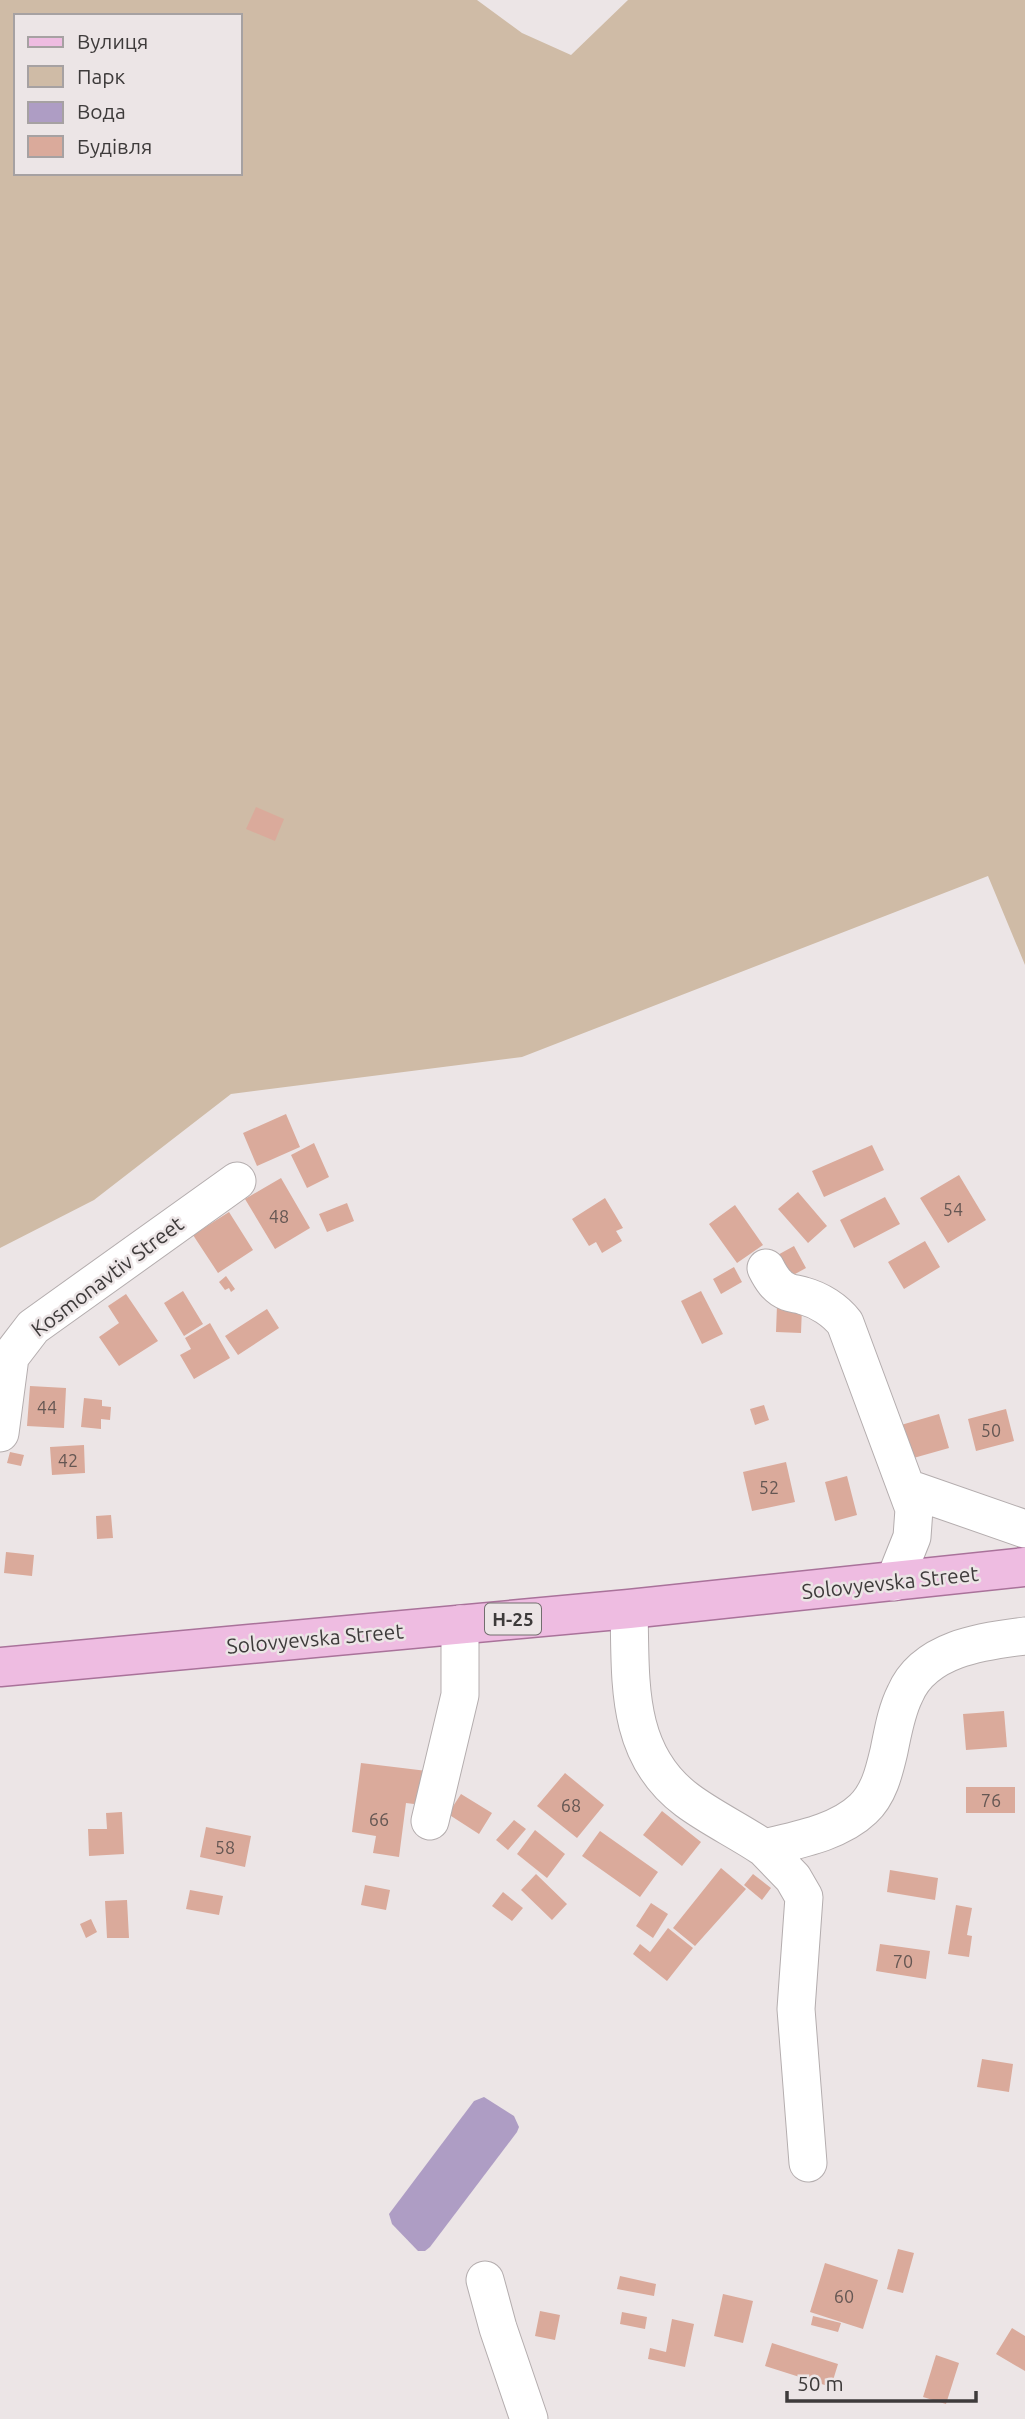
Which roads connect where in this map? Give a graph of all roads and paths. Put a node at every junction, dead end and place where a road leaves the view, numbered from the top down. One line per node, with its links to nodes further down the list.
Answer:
1 (237, 1181): 3 (street, Kosmonavtiv Street)
2 (766, 1269): 4 (street)
3 (0, 1433)
4 (907, 1488): 5 (street); 7 (street)
5 (1025, 1529)
6 (1025, 1567): 7 (main road, Solovyevska Street / Н-25)
7 (894, 1582): 8 (main road, Solovyevska Street / Н-25)
8 (629, 1609): 9 (main road, Solovyevska Street / Н-25); 13 (street)
9 (460, 1624): 11 (main road, Solovyevska Street / Н-25); 12 (street)
10 (1025, 1636): 13 (street)
11 (0, 1667)
12 (430, 1821)
13 (764, 1848): 14 (street)
14 (808, 2162)
15 (485, 2280): 16 (street)
16 (529, 2419)

